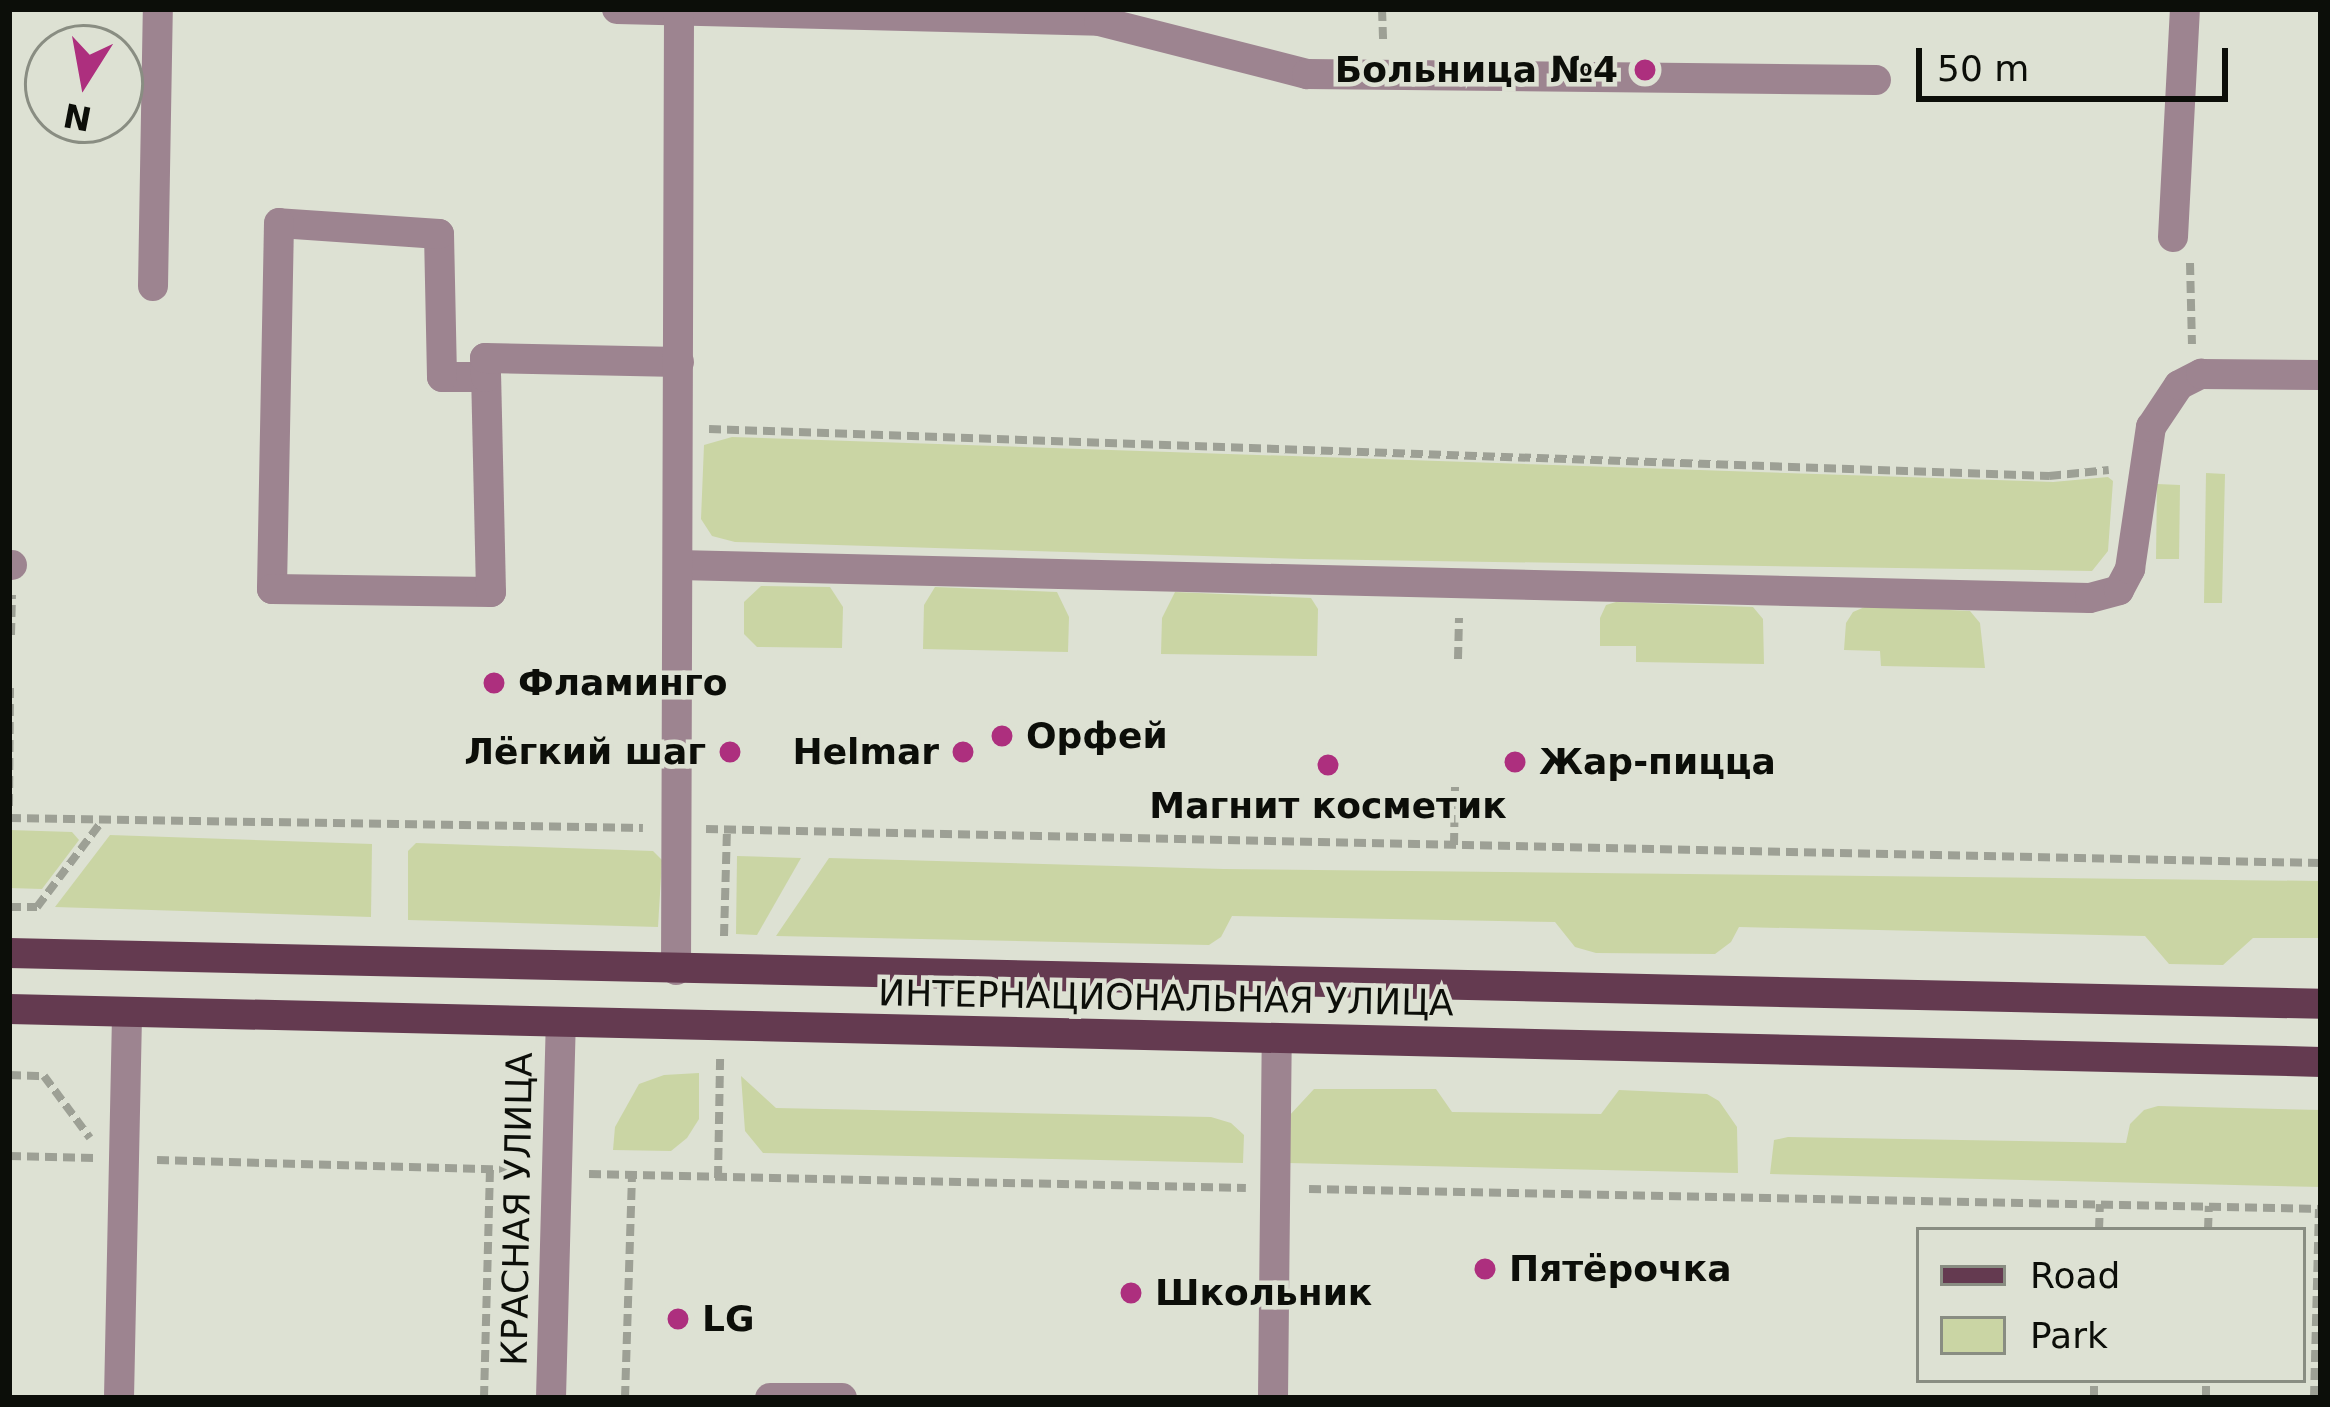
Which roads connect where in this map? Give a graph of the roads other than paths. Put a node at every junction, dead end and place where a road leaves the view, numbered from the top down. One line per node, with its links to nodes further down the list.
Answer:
1 (158, 9): 9 (street)
2 (616, 9): 4 (street)
3 (2185, 9): 8 (street)
4 (679, 10): 5 (street); 10 (street)
5 (1028, 14): 6 (street)
6 (1152, 20): 7 (street)
7 (1876, 80)
8 (2174, 237)
9 (153, 286)
10 (679, 362): 12 (street); 13 (street)
11 (2321, 375): 13 (street)
12 (486, 377): 12 (street)
13 (678, 566): 16 (street)
14 (9, 953): 15 (main road, ИНТЕРНАЦИОНАЛЬНАЯ УЛИЦА)
15 (561, 968): 16 (main road, ИНТЕРНАЦИОНАЛЬНАЯ УЛИЦА); 20 (main road)
16 (676, 970): 17 (main road, ИНТЕРНАЦИОНАЛЬНАЯ УЛИЦА)
17 (2321, 1004)
18 (9, 1009): 19 (main road, ИНТЕРНАЦИОНАЛЬНАЯ УЛИЦА)
19 (127, 1012): 20 (main road, ИНТЕРНАЦИОНАЛЬНАЯ УЛИЦА); 23 (street)
20 (560, 1022): 21 (main road, ИНТЕРНАЦИОНАЛЬНАЯ УЛИЦА); 24 (street, КРАСНАЯ УЛИЦА)
21 (1277, 1040): 22 (main road, ИНТЕРНАЦИОНАЛЬНАЯ УЛИЦА); 27 (street)
22 (2321, 1061)
23 (119, 1398)
24 (551, 1398)
25 (770, 1398): 26 (street)
26 (842, 1398)
27 (1274, 1398)

